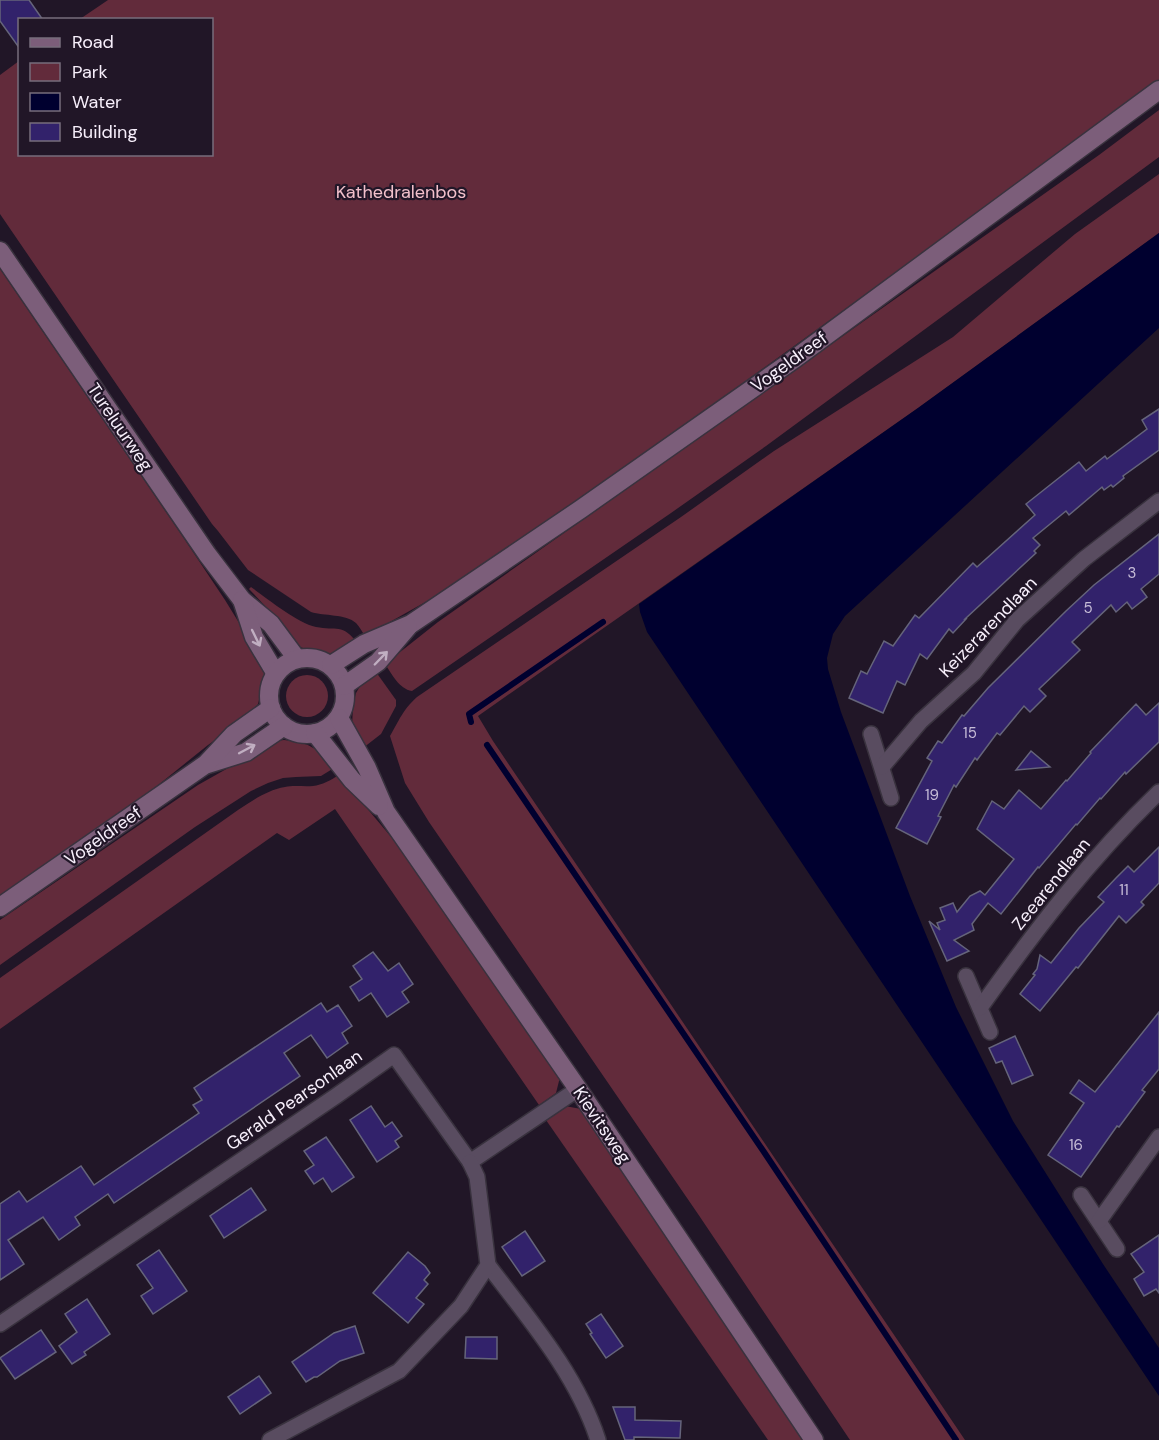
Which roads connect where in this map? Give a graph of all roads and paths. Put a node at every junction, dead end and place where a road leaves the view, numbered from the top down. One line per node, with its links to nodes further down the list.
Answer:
1 (1159, 90): 5 (main road, Vogeldreef)
2 (0, 251): 4 (main road, Tureluurweg)
3 (1159, 501): 16 (street, Keizerarendlaan)
4 (242, 600): 6 (main road, Tureluurweg); 8 (main road, Tureluurweg, one-way to 8)
5 (411, 624): 7 (main road, Vogeldreef); 9 (main road, Vogeldreef, one-way to 5)
6 (297, 659): 7 (main road); 8 (main road)
7 (331, 665): 9 (main road)
8 (276, 674): 10 (main road)
9 (344, 686): 11 (main road)
10 (271, 708): 12 (main road); 15 (main road, Vogeldreef)
11 (339, 718): 13 (main road); 19 (main road, Kievitsweg)
12 (284, 726): 13 (main road); 15 (main road, Vogeldreef, one-way to 12)
13 (315, 733): 19 (main road, Kievitsweg)
14 (871, 734): 16 (street)
15 (206, 765): 20 (main road, Vogeldreef)
16 (882, 767): 18 (street)
17 (1159, 792): 22 (street, Zeearendlaan)
18 (891, 798)
19 (386, 812): 24 (main road, Kievitsweg)
20 (0, 907)
21 (966, 976): 22 (street)
22 (980, 1008): 23 (street)
23 (990, 1032)
24 (578, 1089): 26 (street); 34 (main road, Kievitsweg)
25 (1159, 1137): 28 (street)
26 (470, 1162): 30 (street); 31 (street, Gerald Pearsonlaan)
27 (1081, 1195): 28 (street)
28 (1099, 1221): 29 (street)
29 (1117, 1249)
30 (488, 1265): 32 (street); 33 (street)
31 (0, 1324)
32 (270, 1440)
33 (598, 1440)
34 (814, 1440)

